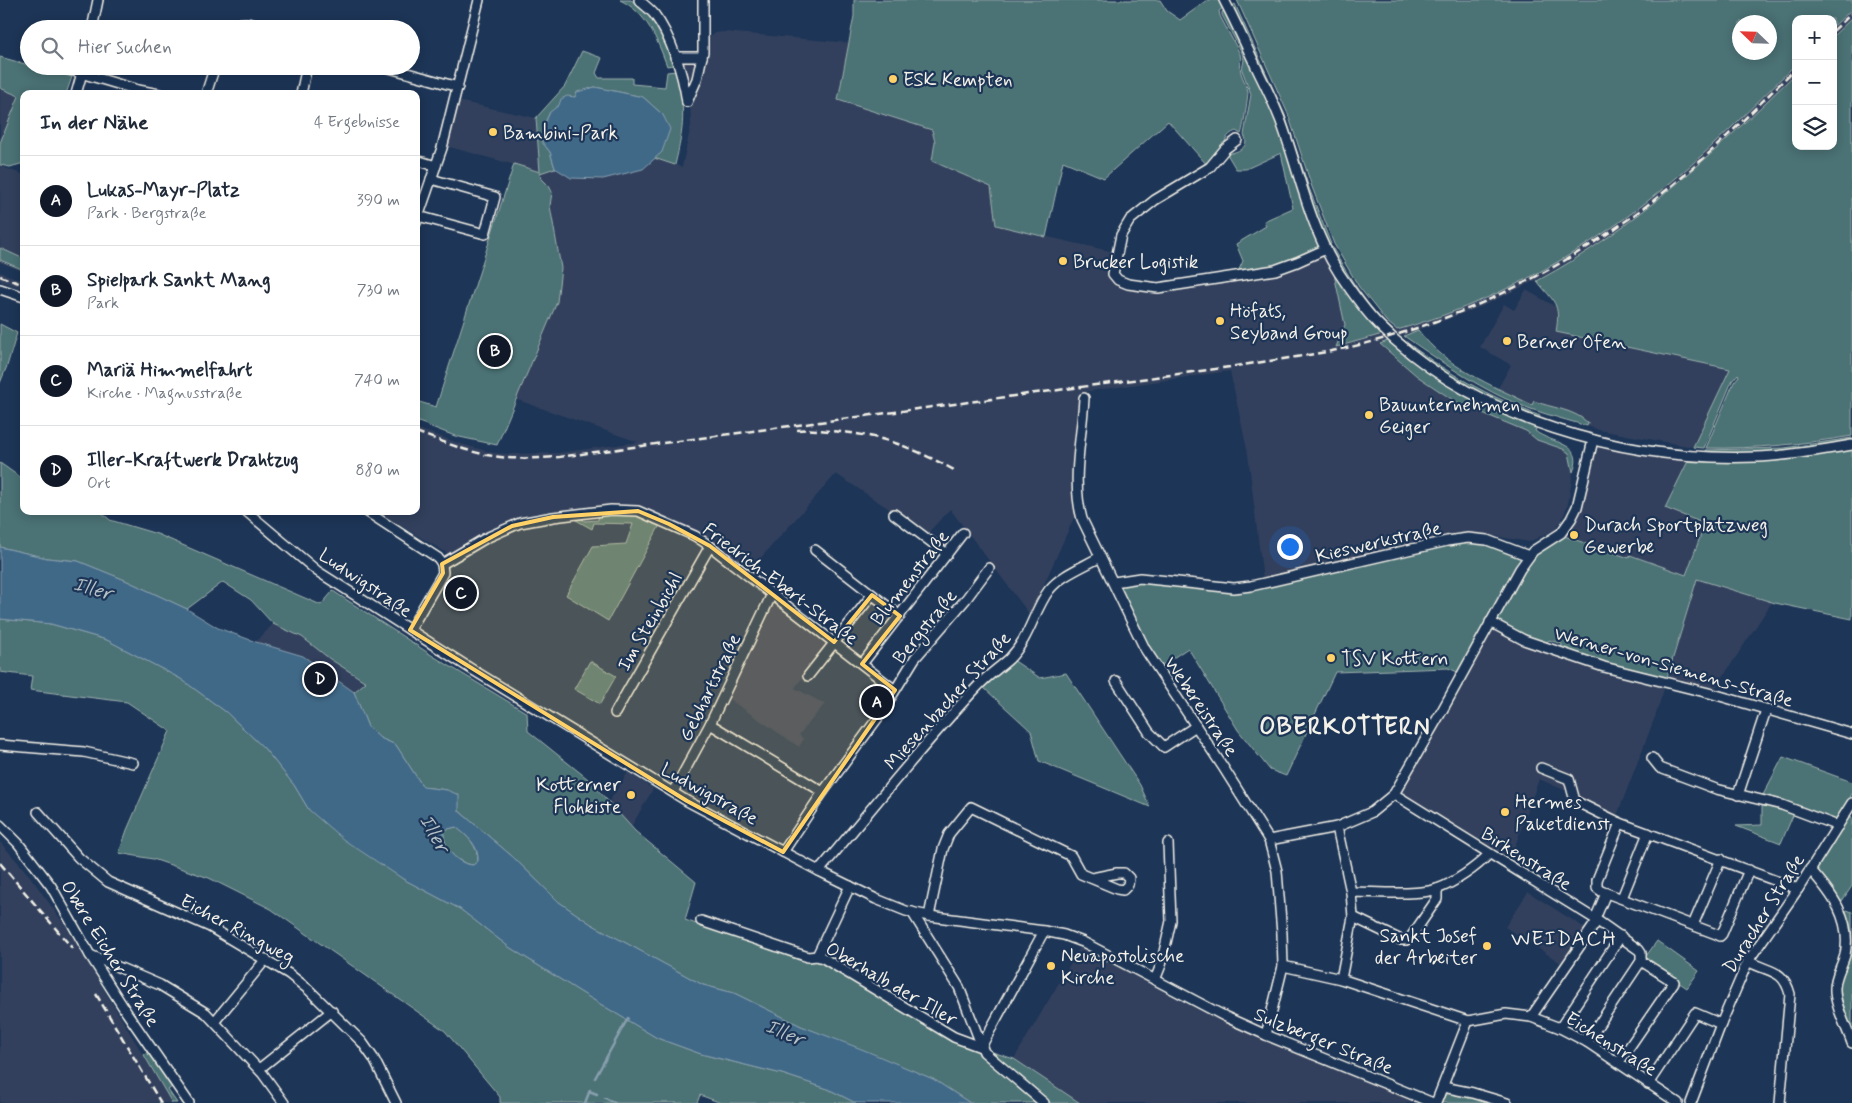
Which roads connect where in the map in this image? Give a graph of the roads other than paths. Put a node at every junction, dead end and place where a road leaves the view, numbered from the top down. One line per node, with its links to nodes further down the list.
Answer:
1 (98, 0): 6 (street)
2 (479, 0): 14 (street)
3 (640, 0): 7 (street)
4 (703, 0): 8 (street)
5 (1224, 0): 25 (street)
6 (94, 20)
7 (675, 57): 8 (street); 8 (street)
8 (702, 57)
9 (82, 75): 15 (street)
10 (97, 75): 16 (street)
11 (212, 75): 17 (street)
12 (305, 75): 18 (street)
13 (415, 75): 14 (street)
14 (458, 87): 21 (street)
15 (77, 90)
16 (138, 90)
17 (207, 90)
18 (302, 90)
19 (1237, 140): 25 (street)
20 (420, 161): 21 (street)
21 (436, 166): 22 (street)
22 (431, 179): 23 (street); 24 (street)
23 (420, 210)
24 (420, 220)
25 (1326, 248): 29 (street)
26 (0, 288): 27 (street)
27 (20, 296)
28 (1084, 398): 39 (street, Webereistraße)
29 (1592, 440): 30 (street); 38 (street)
30 (1852, 445)
31 (894, 514): 37 (street)
32 (251, 515): 47 (street, Ludwigstraße)
33 (372, 515): 40 (street)
34 (963, 533): 37 (street, Blumenstraße)
35 (710, 546): 40 (street, Friedrich-Ebert-Straße); 43 (street, Friedrich-Ebert-Straße); 54 (street, Im Steinbichl)
36 (815, 550): 44 (street)
37 (947, 554): 45 (street, Blumenstraße)
38 (1529, 556): 42 (street, Kieswerkstraße); 46 (street)
39 (1100, 557): 42 (street, Webereistraße); 80 (street, Miesenbacher Straße)
40 (442, 564): 47 (street)
41 (989, 568): 52 (street, Bergstraße)
42 (1114, 582): 56 (street, Webereistraße)
43 (772, 594): 48 (street, Friedrich-Ebert-Straße); 55 (street, Gebhartstraße)
44 (872, 595): 45 (street); 48 (street)
45 (900, 616): 49 (street, Blumenstraße)
46 (1490, 622): 53 (street, Werner-von-Siemens-Straße); 64 (street)
47 (410, 630): 62 (street, Ludwigstraße)
48 (834, 642): 49 (street, Friedrich-Ebert-Straße); 50 (street)
49 (862, 664): 52 (street, Friedrich-Ebert-Straße)
50 (808, 676)
51 (1116, 681): 56 (street)
52 (895, 690): 63 (street, Bergstraße)
53 (1766, 710): 57 (street, Werner-von-Siemens-Straße); 65 (street)
54 (615, 713)
55 (710, 724): 62 (street, Gebhartstraße); 63 (street)
56 (1196, 726): 73 (street, Webereistraße)
57 (1852, 734)
58 (0, 745): 60 (street)
59 (1652, 758): 65 (street)
60 (133, 763)
61 (1541, 768): 68 (street)
62 (673, 792): 75 (street, Ludwigstraße)
63 (823, 792): 75 (street, Bergstraße)
64 (1394, 794): 71 (street); 76 (street, Birkenstraße)
65 (1738, 795): 70 (street)
66 (1852, 803): 70 (street, Duracher Straße)
67 (38, 812): 99 (street, Eicher Ringweg)
68 (1620, 823): 72 (street); 86 (street)
69 (0, 825): 96 (street, Obere Eicher Straße)
70 (1838, 826): 78 (street, Duracher Straße)
71 (1337, 827): 73 (street); 85 (street)
72 (1648, 833): 77 (street); 87 (street)
73 (1269, 840): 101 (street, Webereistraße)
74 (1168, 843): 105 (street)
75 (783, 852): 80 (street, Ludwigstraße)
76 (1489, 854): 83 (street); 91 (street, Birkenstraße)
77 (1720, 860): 79 (street); 93 (street)
78 (1810, 869): 84 (street, Duracher Straße); 115 (street)
79 (1749, 870): 84 (street); 93 (street)
80 (819, 871): 82 (street, Ludwigstraße)
81 (1092, 878): 89 (street)
82 (850, 886): 88 (street, Ludwigstraße); 97 (street)
83 (1437, 889): 85 (street); 90 (street)
84 (1798, 889): 100 (street, Duracher Straße)
85 (1351, 892): 90 (street)
86 (1606, 893): 87 (street); 91 (street)
87 (1622, 898): 93 (street)
88 (912, 912): 89 (street, Ludwigstraße); 116 (street)
89 (930, 916): 94 (street, Ludwigstraße)
90 (1353, 917): 104 (street)
91 (1596, 920): 95 (street, Birkenstraße); 108 (street)
92 (701, 921): 97 (street, Oberhalb der Iller)
93 (1693, 925)
94 (1044, 931): 105 (street, Ludwigstraße); 116 (street)
95 (1621, 936): 98 (street, Birkenstraße); 112 (street)
96 (90, 956): 102 (street); 103 (street, Obere Eicher Straße)
97 (816, 956): 116 (street, Oberhalb der Iller)
98 (1641, 957): 114 (street); 117 (street, Birkenstraße)
99 (266, 959): 107 (street, Eicher Ringweg); 109 (street)
100 (1748, 960): 111 (street, Duracher Straße); 129 (street)
101 (1283, 966): 104 (street, Eichenstraße); 113 (street, Webereistraße)
102 (123, 970): 103 (street); 109 (street)
103 (102, 973): 121 (street, Obere Eicher Straße)
104 (1341, 979): 110 (street, Eichenstraße)
105 (1155, 980): 106 (street, Ludwigstraße)
106 (1204, 1005): 113 (street, Sulzberger Straße)
107 (332, 1011): 118 (street); 123 (street, Eicher Ringweg)
108 (1531, 1017): 110 (street, Eichenstraße); 112 (street, Eichenstraße)
109 (215, 1021): 118 (street)
110 (1468, 1021): 120 (street)
111 (1721, 1024): 119 (street); 128 (street, Duracher Straße)
112 (1560, 1028): 114 (street, Eichenstraße)
113 (1266, 1035): 125 (street, Sulzberger Straße)
114 (1587, 1042): 117 (street, Eichenstraße)
115 (1852, 1043)
116 (981, 1047): 124 (street)
117 (1619, 1062): 119 (street, Eichenstraße)
118 (259, 1069): 122 (street)
119 (1648, 1084): 127 (street, Eichenstraße)
120 (1443, 1087): 125 (street); 126 (street)
121 (188, 1103)
122 (284, 1103)
123 (396, 1103)
124 (1044, 1103)
125 (1434, 1103)
126 (1507, 1103)
127 (1678, 1103)
128 (1691, 1103)
129 (1780, 1103)

